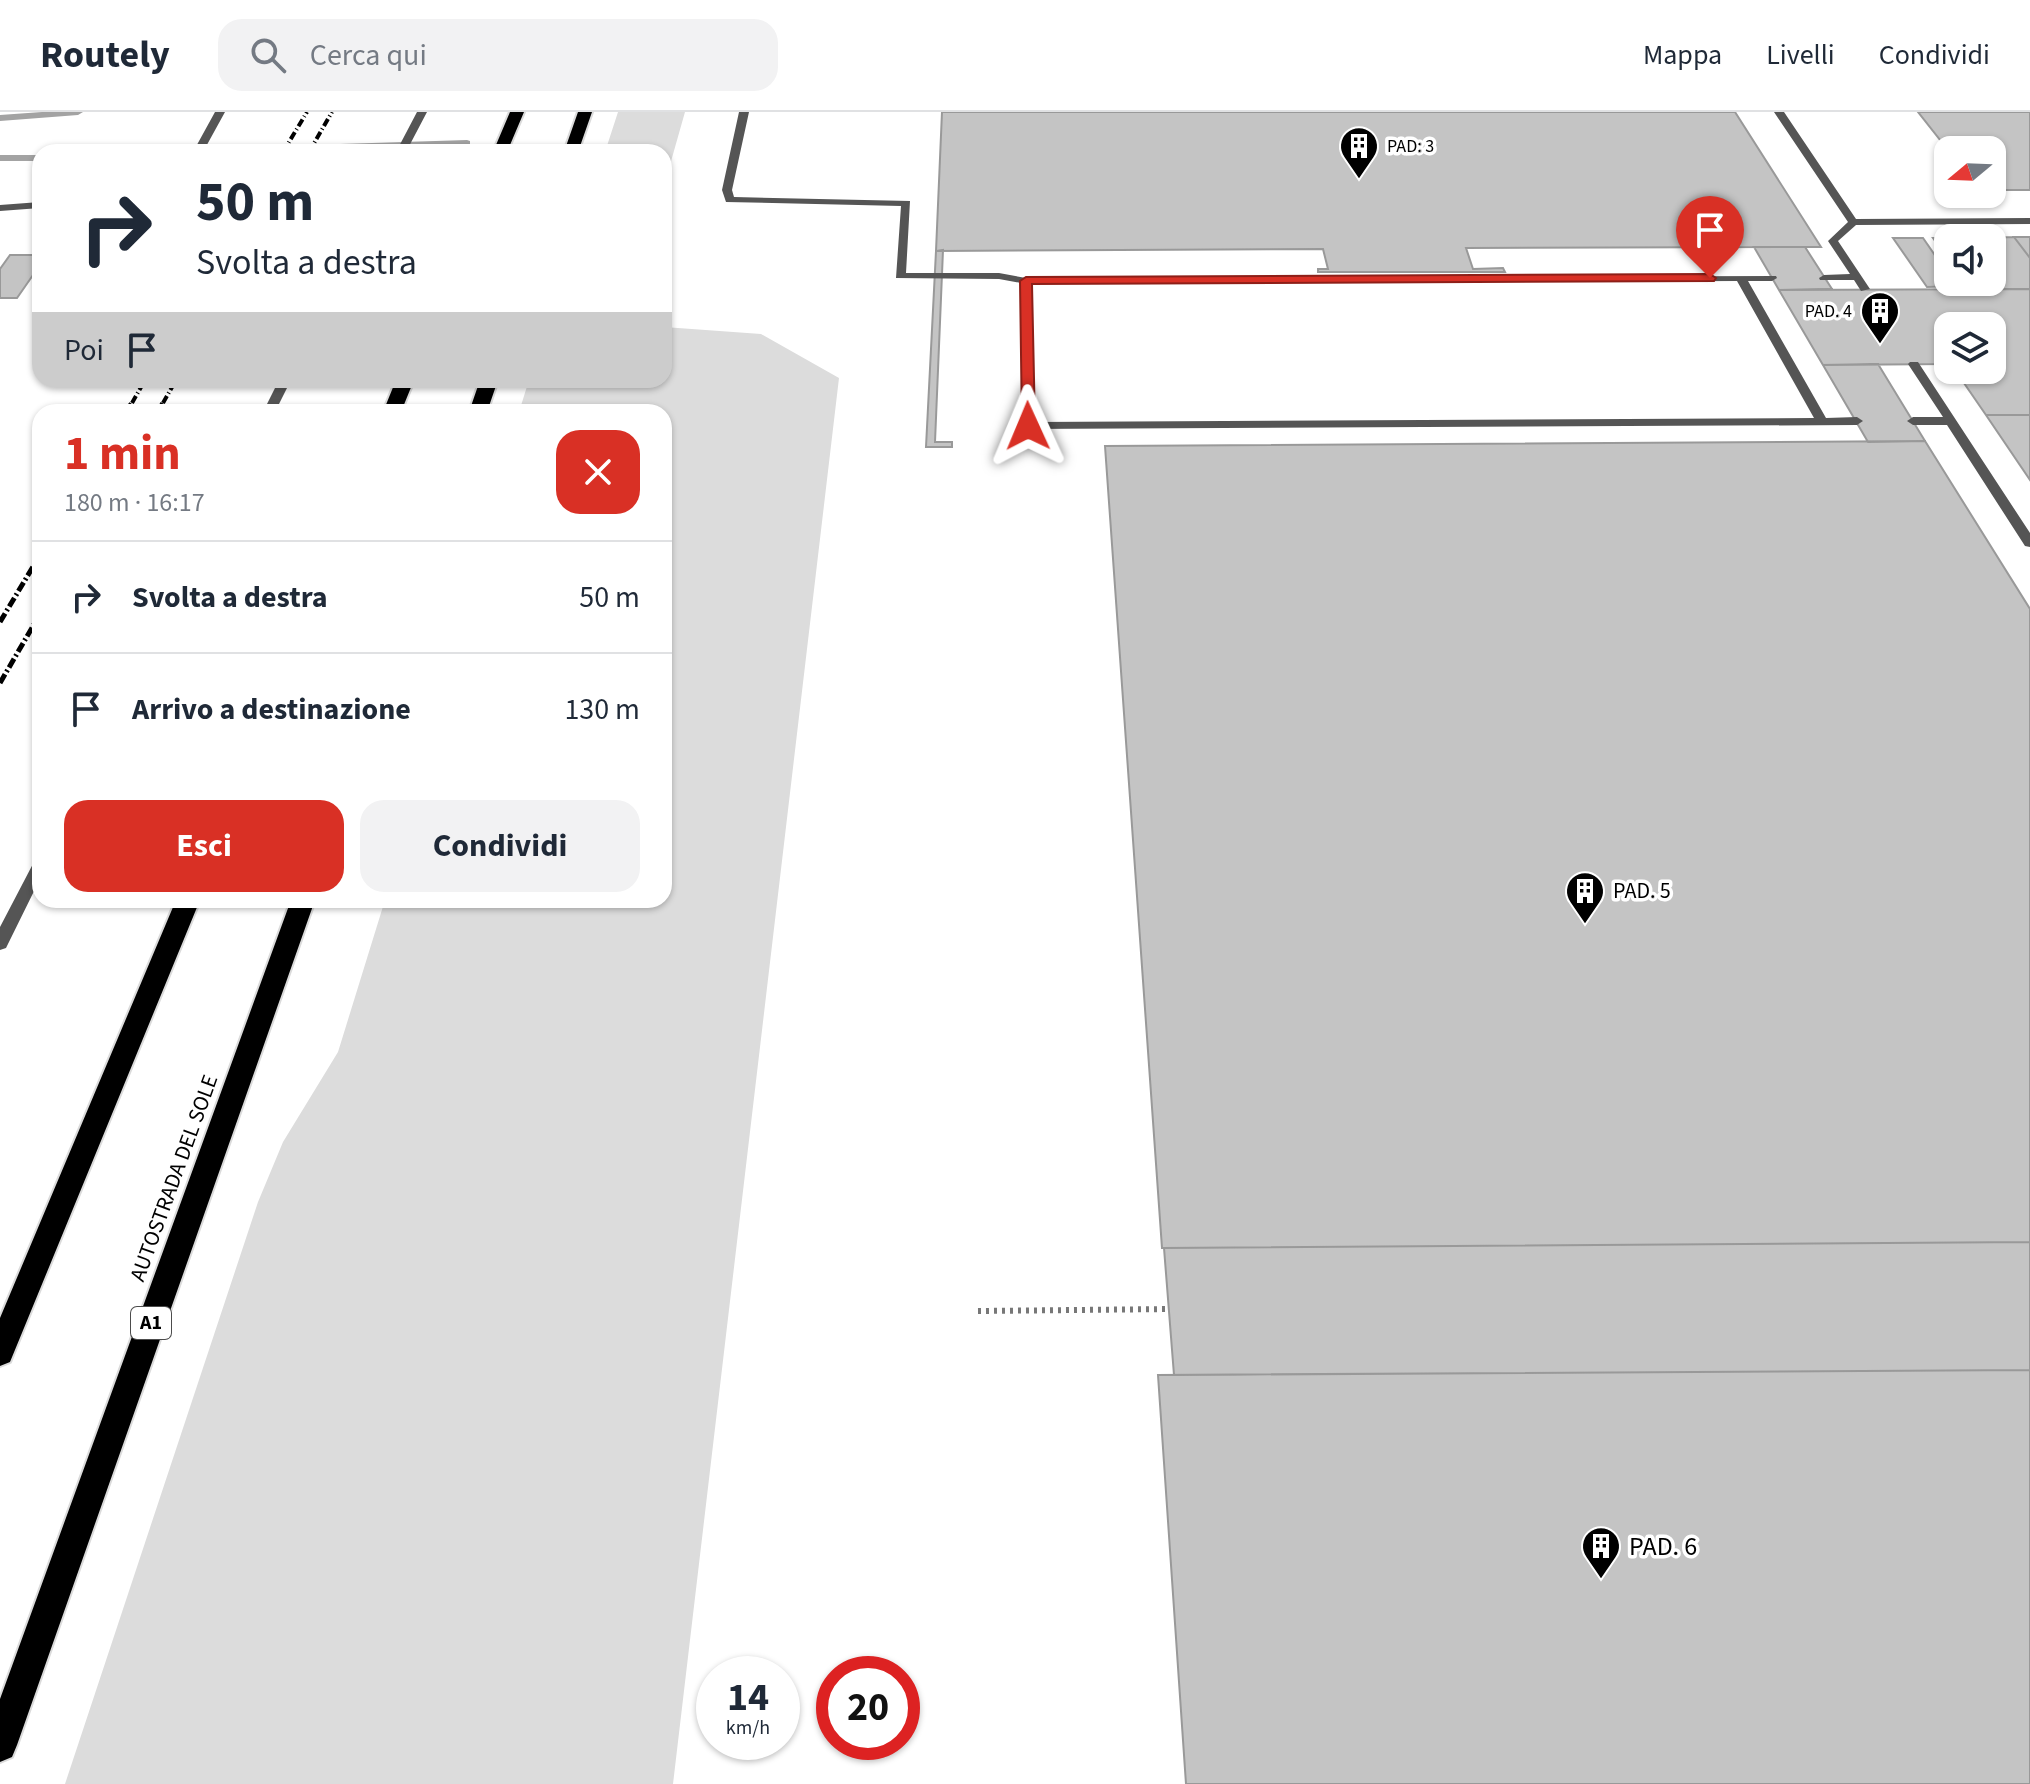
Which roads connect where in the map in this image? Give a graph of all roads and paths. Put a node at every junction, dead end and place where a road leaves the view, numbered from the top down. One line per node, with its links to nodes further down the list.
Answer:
1 (220, 112): 7 (lane)
2 (422, 112): 8 (lane)
3 (517, 112): 9 (highway)
4 (585, 112): 10 (highway)
5 (744, 112): 19 (lane)
6 (1779, 112): 14 (lane)
7 (202, 144)
8 (405, 144)
9 (503, 144)
10 (574, 144)
11 (32, 206): 12 (lane)
12 (0, 208)
13 (2030, 221): 14 (lane)
14 (1853, 222): 15 (lane)
15 (1857, 277): 18 (lane); 20 (lane)
16 (1741, 278): 17 (lane); 19 (lane); 22 (lane)
17 (1772, 278)
18 (1824, 278)
19 (1026, 281): 22 (lane)
20 (1865, 289)
21 (1914, 364): 25 (lane)
22 (1822, 421): 23 (lane)
23 (1857, 421)
24 (1913, 421): 25 (lane)
25 (1951, 421): 26 (lane)
26 (2030, 543)
27 (32, 880): 30 (lane)
28 (185, 908): 33 (highway)
29 (300, 908): 34 (highway, AUTOSTRADA DEL SOLE / A1)
30 (0, 943)
31 (1169, 1309): 32 (path)
32 (978, 1311)
33 (0, 1352)
34 (0, 1745)

